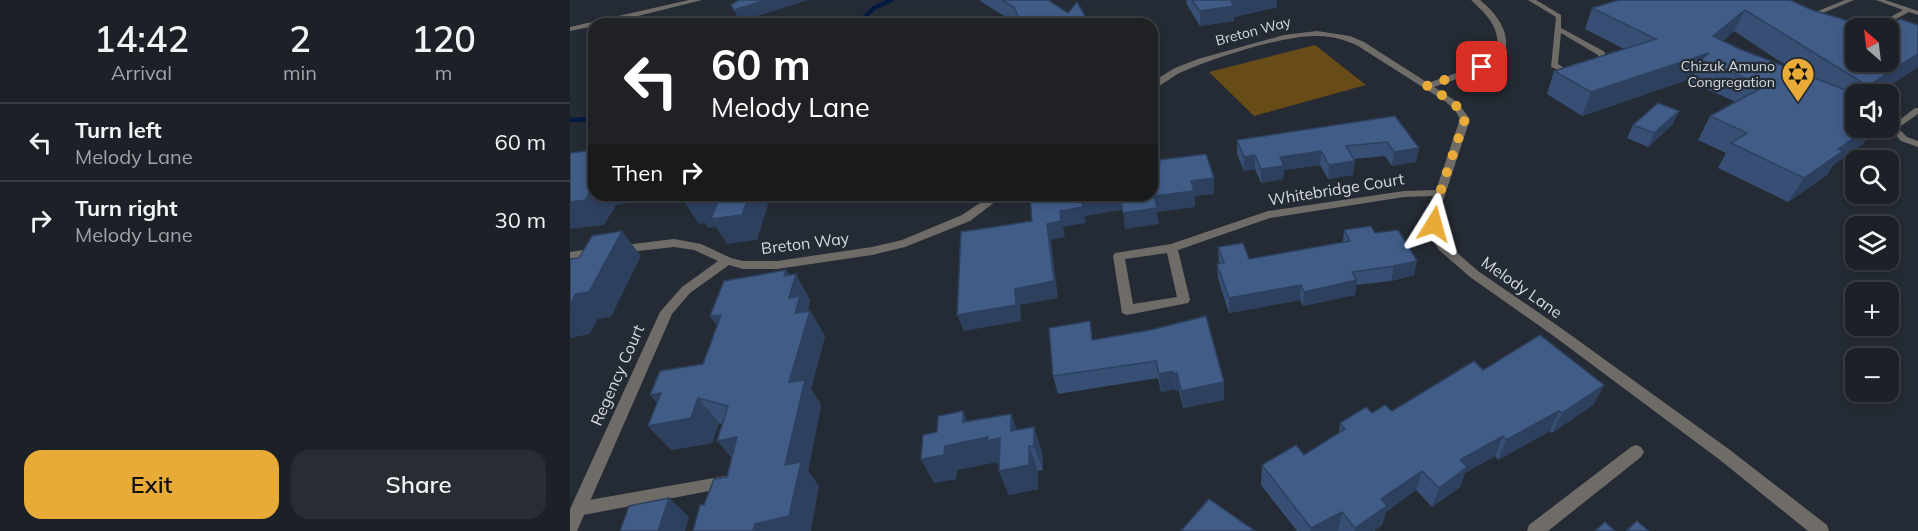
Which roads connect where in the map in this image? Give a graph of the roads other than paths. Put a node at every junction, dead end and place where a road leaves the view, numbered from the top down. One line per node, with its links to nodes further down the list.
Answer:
1 (698, 0): 8 (street)
2 (1475, 0): 15 (street)
3 (1531, 0): 13 (lane)
4 (1851, 0): 11 (lane)
5 (1879, 0): 6 (lane)
6 (1908, 10): 7 (lane); 9 (lane)
7 (1918, 13)
8 (621, 18)
9 (1893, 18)
10 (588, 25): 12 (street)
11 (1827, 25)
12 (570, 29)
13 (1557, 29): 13 (lane)
14 (1158, 82): 15 (street, Breton Way)
15 (1427, 86): 18 (street, Melody Lane)
16 (1918, 110): 17 (lane)
17 (1918, 144)
18 (1439, 193): 20 (street, Whitebridge Court); 28 (street, Melody Lane)
19 (990, 201): 22 (street, Breton Way)
20 (1172, 248): 20 (street, Whitebridge Court)
21 (570, 256): 22 (street, Breton Way)
22 (727, 261): 25 (street, Regency Court)
23 (1636, 452): 27 (street)
24 (745, 478): 25 (lane)
25 (578, 509): 26 (street, Regency Court)
26 (570, 526)
27 (1535, 531)
28 (1821, 531)

